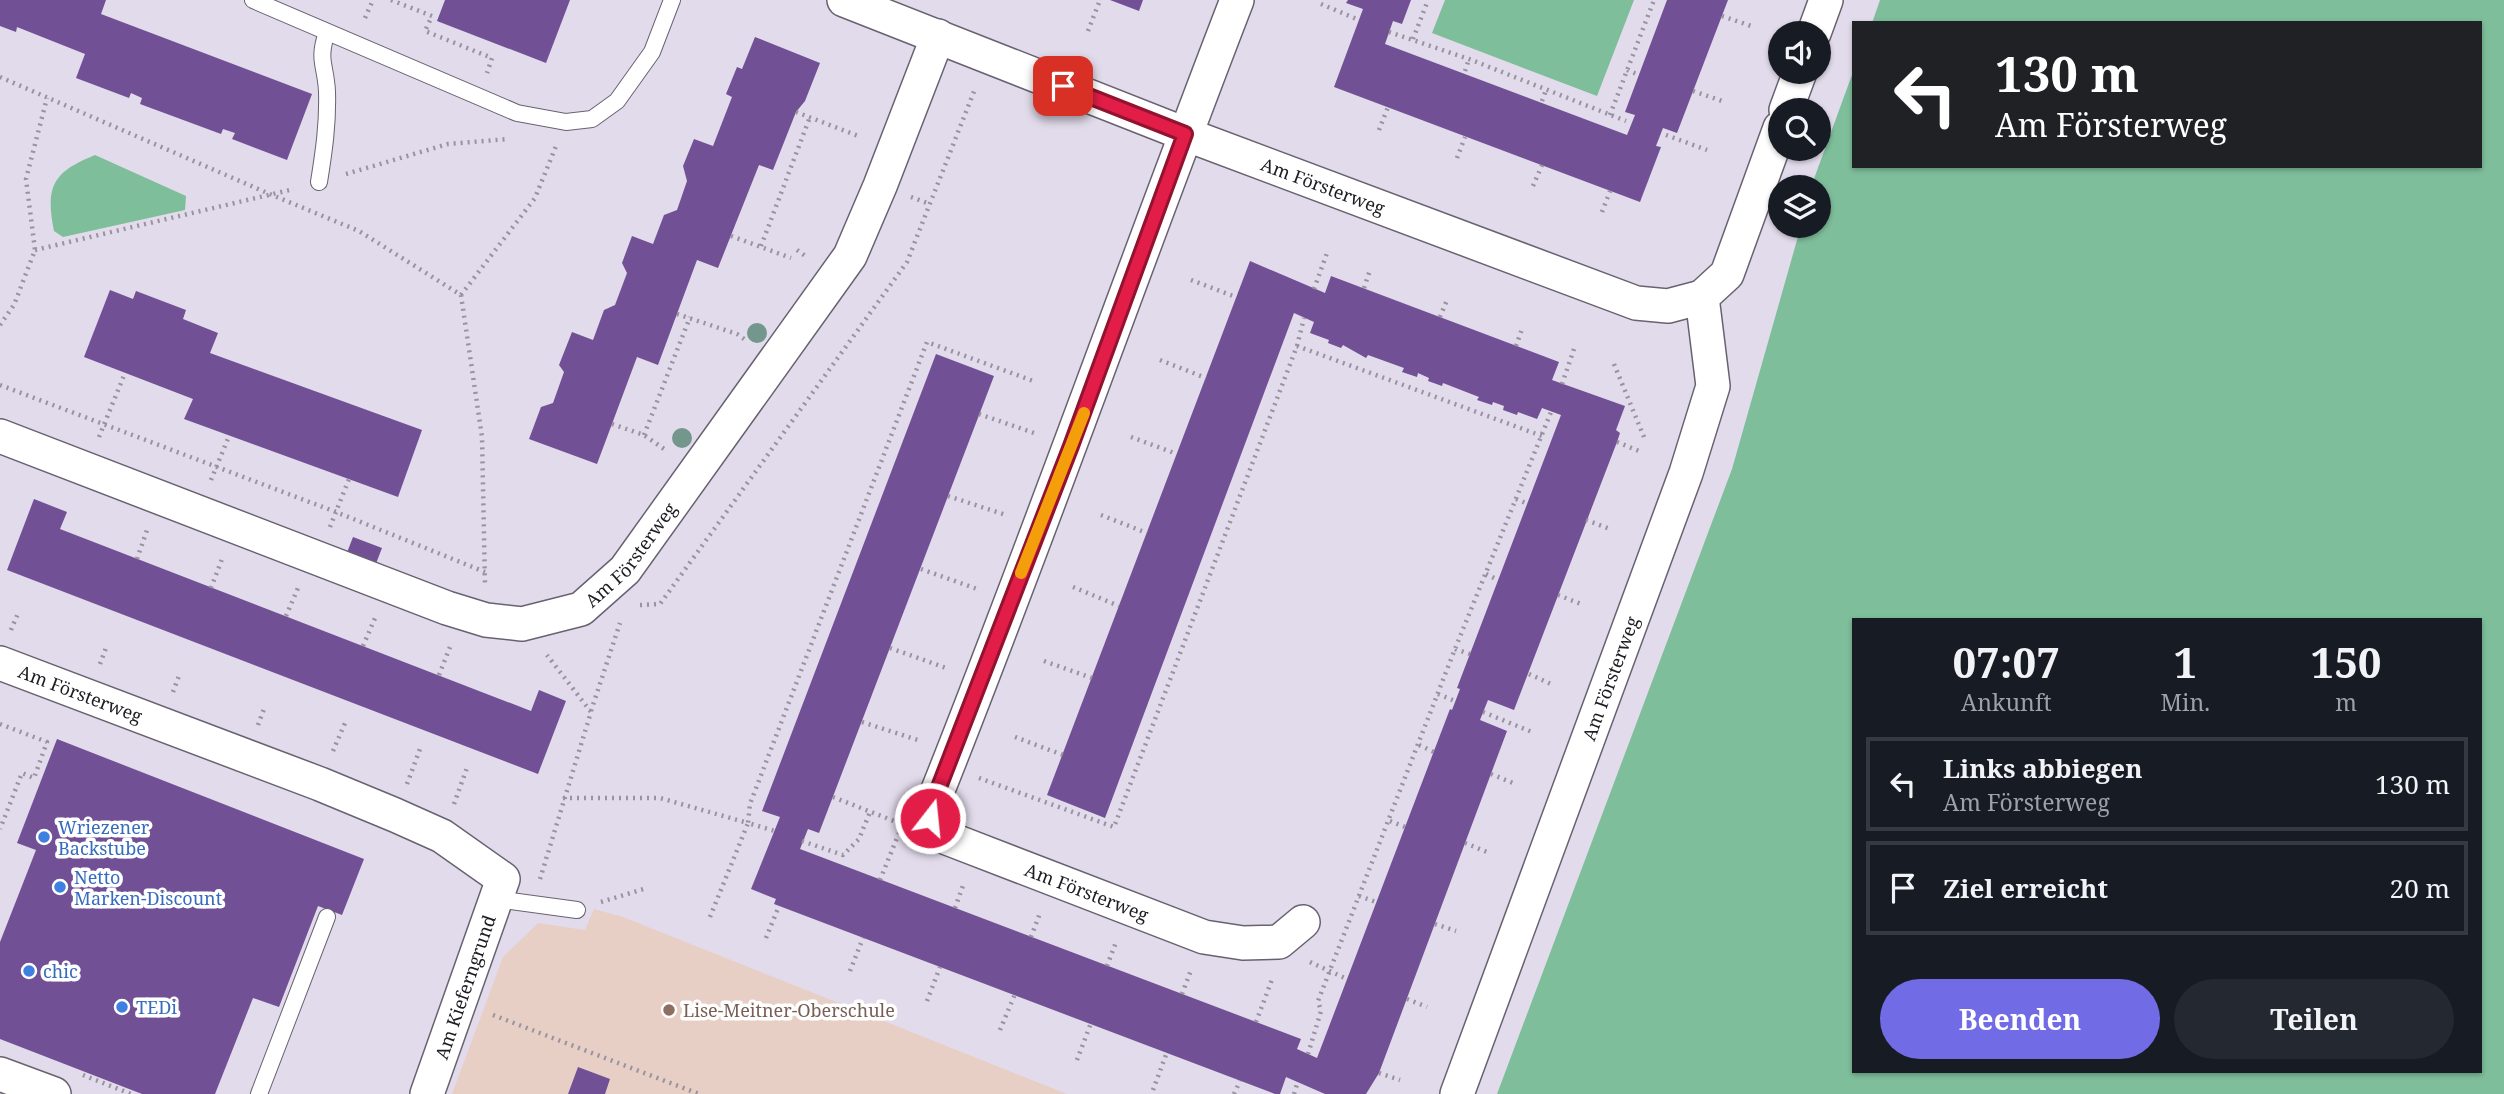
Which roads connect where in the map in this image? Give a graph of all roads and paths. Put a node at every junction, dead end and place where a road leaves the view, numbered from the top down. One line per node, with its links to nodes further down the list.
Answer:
1 (253, 0): 16 (lane)
2 (391, 0): 27 (path)
3 (672, 0): 36 (lane)
4 (844, 0): 18 (street, Am Försterweg)
5 (1100, 0): 15 (path)
6 (1237, 0): 38 (street, Am Försterweg)
7 (1428, 0): 19 (path)
8 (1654, 0): 21 (path)
9 (1826, 0): 13 (street)
10 (1321, 4): 12 (path)
11 (1722, 16): 14 (path)
12 (1359, 20)
13 (1818, 21)
14 (1754, 27)
15 (1088, 31)
16 (327, 32): 27 (lane); 47 (lane)
17 (1389, 32): 19 (path)
18 (938, 36): 38 (street, Am Försterweg); 42 (street, Am Försterweg)
19 (1413, 39): 20 (path)
20 (1469, 59): 22 (path); 25 (path)
21 (1627, 70): 23 (path); 33 (path)
22 (1465, 71)
23 (1639, 75)
24 (0, 77): 28 (path)
25 (1546, 90): 29 (path); 33 (path)
26 (1693, 92): 30 (path)
27 (478, 97): 36 (lane)
28 (47, 98): 50 (path); 54 (path)
29 (1542, 101)
30 (1725, 102)
31 (1388, 107): 37 (path)
32 (796, 112): 34 (path)
33 (1610, 115): 35 (path)
34 (810, 117): 42 (path); 53 (path)
35 (1626, 121)
36 (566, 122): 61 (path)
37 (1379, 130)
38 (1185, 134): 63 (street, Am Försterweg); 93 (street, Am Försterweg)
39 (1666, 135): 43 (path)
40 (1465, 137): 44 (path)
41 (486, 141): 47 (path)
42 (894, 149): 74 (street, Am Försterweg)
43 (1707, 150)
44 (1457, 159)
45 (1768, 161): 63 (street, Am Försterweg)
46 (1542, 165): 48 (path)
47 (319, 182): 50 (path)
48 (1533, 186)
49 (1610, 191): 51 (path)
50 (272, 195): 54 (path); 61 (path)
51 (1602, 212)
52 (731, 236): 53 (path)
53 (761, 246): 56 (path)
54 (35, 250): 69 (path)
55 (1327, 253): 60 (path)
56 (792, 258)
57 (1370, 270): 59 (path)
58 (1191, 280): 62 (path)
59 (1364, 288)
60 (1314, 289)
61 (461, 295): 115 (path)
62 (1236, 297)
63 (1702, 297): 219 (street, Am Försterweg)
64 (1447, 300): 67 (path)
65 (677, 314): 66 (path)
66 (690, 317): 74 (path); 86 (path)
67 (1440, 317)
68 (1304, 318): 71 (path)
69 (0, 325)
70 (1522, 329): 72 (path)
71 (1297, 346): 89 (path); 154 (path)
72 (1516, 346)
73 (1574, 349): 80 (path)
74 (775, 360): 98 (street, Am Försterweg)
75 (1160, 360): 78 (path)
76 (1614, 364): 91 (path)
77 (125, 373): 85 (path)
78 (1206, 379)
79 (1036, 382): 160 (path)
80 (1562, 384)
81 (0, 385): 85 (path)
82 (1551, 412): 89 (path)
83 (979, 414): 93 (path)
84 (612, 424): 86 (path)
85 (104, 425): 96 (path); 97 (path)
86 (644, 435): 98 (path)
87 (0, 436): 97 (street, Am Försterweg)
88 (229, 436): 96 (path)
89 (1542, 436): 101 (path)
90 (1131, 437): 95 (path)
91 (1644, 437)
92 (1617, 442): 94 (path)
93 (1071, 446): 107 (street, Am Försterweg)
94 (1639, 451)
95 (1177, 454)
96 (216, 467): 103 (path); 104 (path)
97 (87, 469): 103 (street, Am Försterweg)
98 (695, 473): 128 (street, Am Försterweg)
99 (349, 479): 104 (path)
100 (948, 496): 107 (path)
101 (1516, 499): 102 (path); 116 (path)
102 (1528, 504)
103 (197, 512): 114 (street, Am Försterweg)
104 (336, 512): 114 (path); 115 (path)
105 (1101, 515): 110 (path)
106 (1586, 520): 108 (path)
107 (1039, 527): 121 (street, Am Försterweg)
108 (1609, 529)
109 (146, 530): 112 (path)
110 (1147, 533)
111 (224, 553): 119 (path)
112 (136, 559)
113 (921, 569): 121 (path)
114 (309, 570): 125 (path); 127 (street, Am Försterweg)
115 (485, 572): 127 (path)
116 (1486, 575): 117 (path); 131 (path)
117 (1498, 580)
118 (1073, 587): 123 (path)
119 (211, 588)
120 (1559, 595): 122 (path)
121 (1011, 601): 179 (street, Am Försterweg)
122 (1581, 604)
123 (1119, 606)
124 (377, 611): 129 (path)
125 (286, 616)
126 (622, 617): 143 (path)
127 (486, 620): 128 (street, Am Försterweg)
128 (522, 624): 143 (path)
129 (363, 646)
130 (890, 648): 134 (path)
131 (1455, 649): 132 (path); 141 (path)
132 (1471, 654)
133 (444, 661): 138 (path)
134 (928, 661)
135 (1044, 661): 139 (path)
136 (0, 663): 169 (street, Am Försterweg)
137 (1529, 674): 140 (path)
138 (439, 675)
139 (1092, 678)
140 (1551, 684)
141 (1438, 694): 142 (path); 150 (path)
142 (1455, 701)
143 (591, 712): 157 (path)
144 (1483, 712): 147 (path)
145 (862, 722): 148 (path)
146 (0, 724): 162 (path)
147 (1532, 732)
148 (901, 734)
149 (1015, 737): 152 (path)
150 (1419, 745): 151 (path); 159 (path)
151 (1434, 752)
152 (1063, 755)
153 (1490, 774): 155 (path)
154 (973, 776)
155 (1513, 783)
156 (833, 797): 158 (path)
157 (563, 798): 160 (path); 173 (path)
158 (870, 812): 164 (path); 167 (path)
159 (1389, 821): 161 (path); 171 (path)
160 (748, 823): 163 (path); 178 (path)
161 (1405, 827)
162 (0, 829)
163 (775, 831)
164 (802, 841)
165 (1465, 843): 166 (path)
166 (1487, 852)
167 (880, 880)
168 (647, 888): 176 (path)
169 (500, 889): 173 (lane); 198 (street, Am Kieferngrund)
170 (960, 895): 175 (path)
171 (1359, 896): 172 (path); 191 (path)
172 (1376, 902)
173 (533, 904): 176 (lane)
174 (779, 906): 184 (path)
175 (955, 908)
176 (577, 909)
177 (327, 917): 214 (lane)
178 (710, 917)
179 (1303, 922)
180 (1435, 924): 182 (path)
181 (1036, 925): 183 (path)
182 (1456, 931)
183 (1031, 937)
184 (766, 938)
185 (863, 938): 190 (path)
186 (1111, 954): 188 (path)
187 (1313, 964): 191 (path)
188 (1107, 966)
189 (940, 967): 197 (path)
190 (850, 971)
191 (1330, 971): 192 (path); 205 (path)
192 (1347, 979)
193 (1186, 984): 195 (path)
194 (1015, 994): 203 (path)
195 (1182, 994)
196 (1407, 999): 199 (path)
197 (927, 1001)
198 (459, 1002): 215 (street, Am Kieferngrund); 216 (path)
199 (1427, 1007)
200 (1260, 1013): 201 (path)
201 (1256, 1022)
202 (1091, 1023): 206 (path)
203 (1000, 1030)
204 (1167, 1052): 212 (path)
205 (1308, 1054)
206 (1077, 1060)
207 (1379, 1073): 209 (path)
208 (0, 1074): 213 (street)
209 (1400, 1080)
210 (1240, 1081): 217 (path)
211 (1298, 1081): 218 (path)
212 (1153, 1090)
213 (54, 1094)
214 (259, 1094)
215 (427, 1094)
216 (699, 1094)
217 (1234, 1094)
218 (1294, 1094)
219 (1457, 1094)

